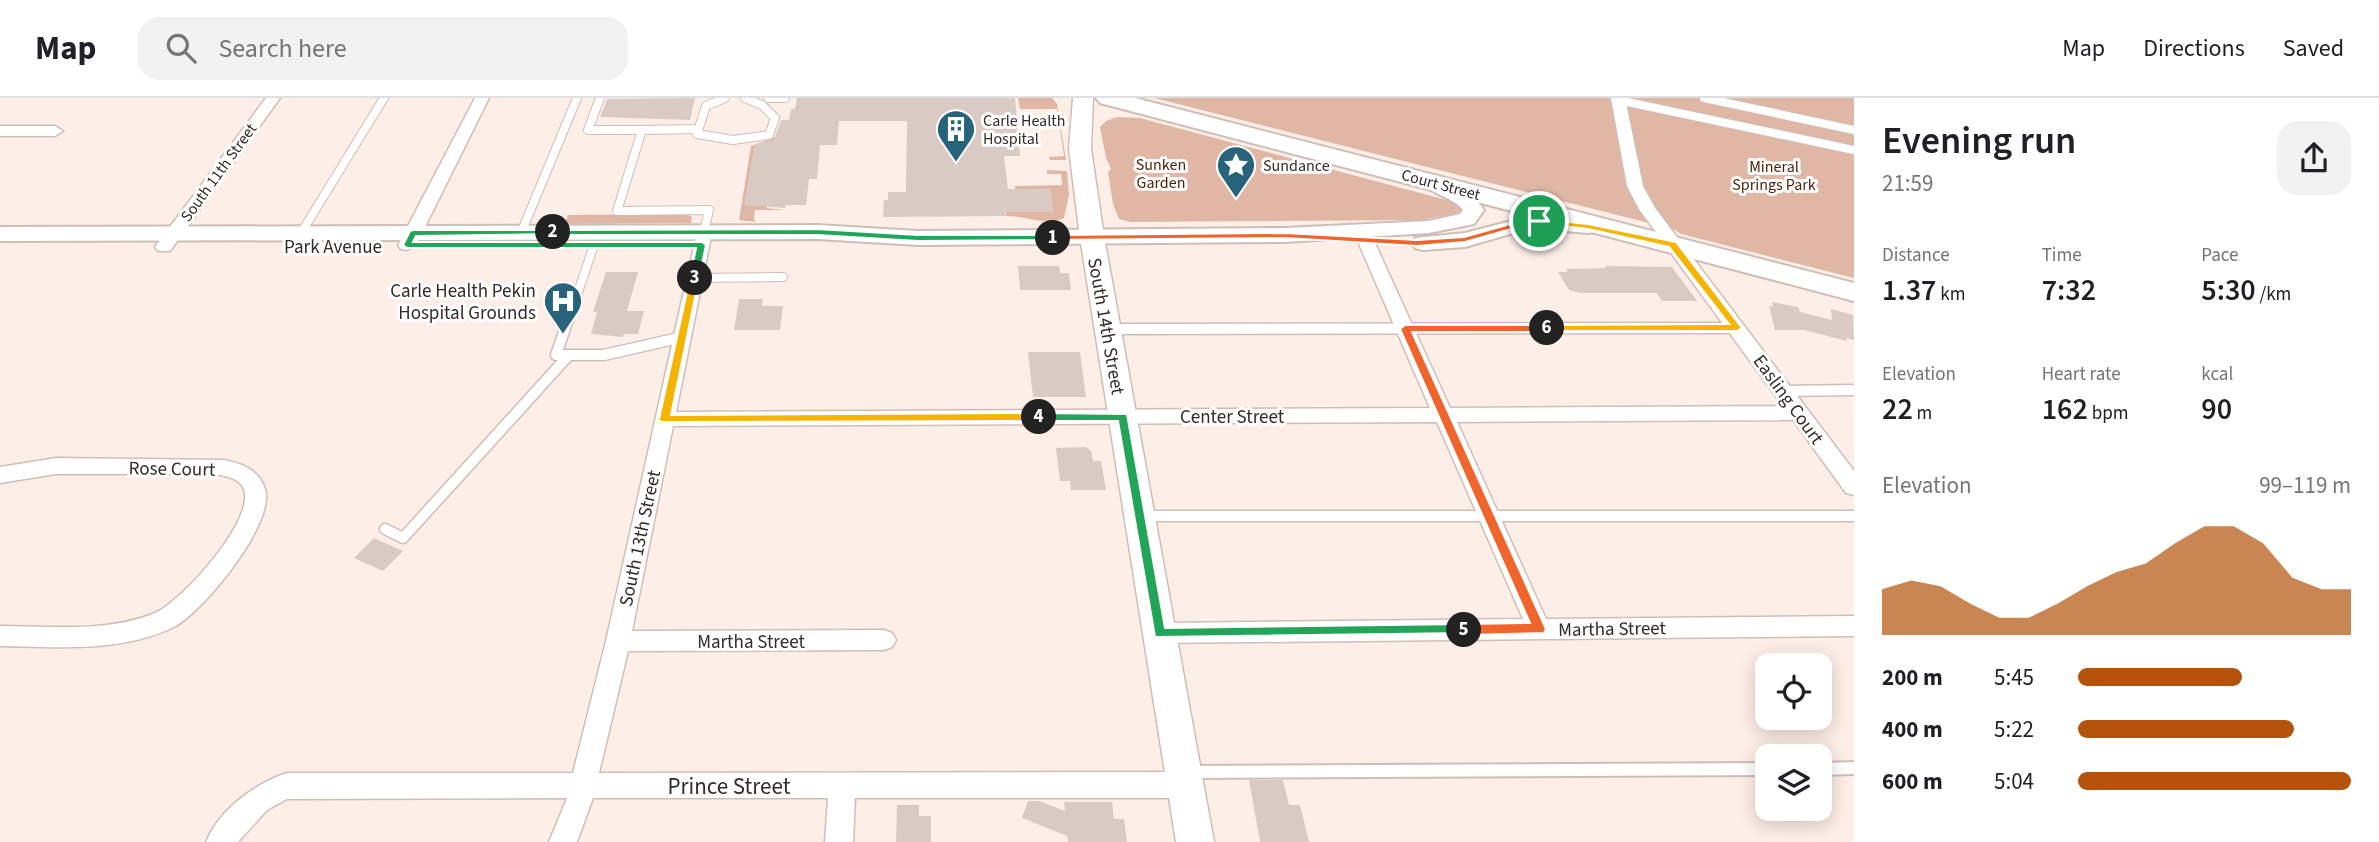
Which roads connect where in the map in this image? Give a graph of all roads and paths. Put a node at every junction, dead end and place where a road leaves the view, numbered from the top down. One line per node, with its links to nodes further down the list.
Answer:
1 (273, 98): 30 (street, South 11th Street)
2 (384, 98): 21 (lane)
3 (482, 98): 29 (street)
4 (577, 98): 22 (lane)
5 (600, 98): 15 (lane)
6 (725, 98): 14 (lane)
7 (745, 98): 14 (lane)
8 (768, 98): 9 (lane)
9 (785, 98)
10 (1083, 98): 26 (main road, South 14th Street)
11 (1108, 98): 20 (main road, Court Street)
12 (1704, 98): 16 (lane)
13 (1618, 99): 19 (lane); 31 (street, Easling Court)
14 (698, 129): 15 (lane)
15 (642, 130): 27 (lane)
16 (1854, 130)
17 (0, 131): 18 (street)
18 (55, 131)
19 (1854, 150)
20 (1413, 177): 24 (main road, Court Street); 25 (street, Park Avenue)
21 (301, 233): 29 (street, Park Avenue); 30 (street, Park Avenue)
22 (521, 233): 27 (street, Park Avenue); 29 (street, Park Avenue)
23 (0, 234): 30 (street, Park Avenue)
24 (1632, 234): 25 (street, Park Avenue); 31 (main road, Court Street)
25 (1364, 236): 26 (street, Park Avenue); 39 (street)
26 (1092, 237): 28 (street, Park Avenue); 38 (main road, South 14th Street)
27 (703, 238): 28 (street, Park Avenue); 32 (street, Park Avenue); 35 (street, South 13th Street)
28 (918, 238)
29 (410, 239): 30 (street, Park Avenue); 32 (street, Park Avenue)
30 (169, 240): 33 (street, Park Avenue)
31 (1672, 244): 36 (main road, Court Street); 37 (street, Easling Court)
32 (594, 245): 41 (lane)
33 (0, 248)
34 (783, 277): 35 (lane)
35 (695, 278): 40 (street, South 13th Street)
36 (1854, 292)
37 (1737, 328): 39 (lane); 43 (street, Easling Court)
38 (1108, 329): 39 (lane); 46 (main road, South 14th Street)
39 (1405, 329): 45 (street)
40 (683, 337): 41 (lane); 47 (street, South 13th Street)
41 (569, 355): 53 (lane)
42 (1854, 390): 43 (lane)
43 (1784, 391): 44 (street, Easling Court)
44 (1800, 413): 45 (street, Center Street); 49 (street, Easling Court)
45 (1444, 415): 46 (street, Center Street); 50 (street)
46 (1123, 417): 47 (street, Center Street); 51 (main road, South 14th Street)
47 (664, 419): 59 (street, South 13th Street)
48 (0, 475): 57 (street, Rose Court)
49 (1854, 487)
50 (1489, 515): 51 (lane); 52 (lane); 55 (street)
51 (1139, 516): 56 (main road, South 14th Street)
52 (1854, 516)
53 (385, 529)
54 (1854, 626): 55 (street, Martha Street)
55 (1539, 629): 56 (street, Martha Street)
56 (1159, 633): 63 (main road, South 14th Street)
57 (0, 636)
58 (884, 640): 59 (street, Martha Street)
59 (618, 641): 65 (street, South 13th Street)
60 (1854, 768): 62 (lane)
61 (1755, 769): 63 (lane)
62 (1832, 769)
63 (1184, 778): 64 (street, Prince Street); 69 (main road, South 14th Street)
64 (842, 785): 65 (street, Prince Street); 68 (street)
65 (582, 787): 66 (street, Prince Street); 67 (street, South 13th Street)
66 (220, 842)
67 (563, 842)
68 (839, 842)
69 (1195, 842)

